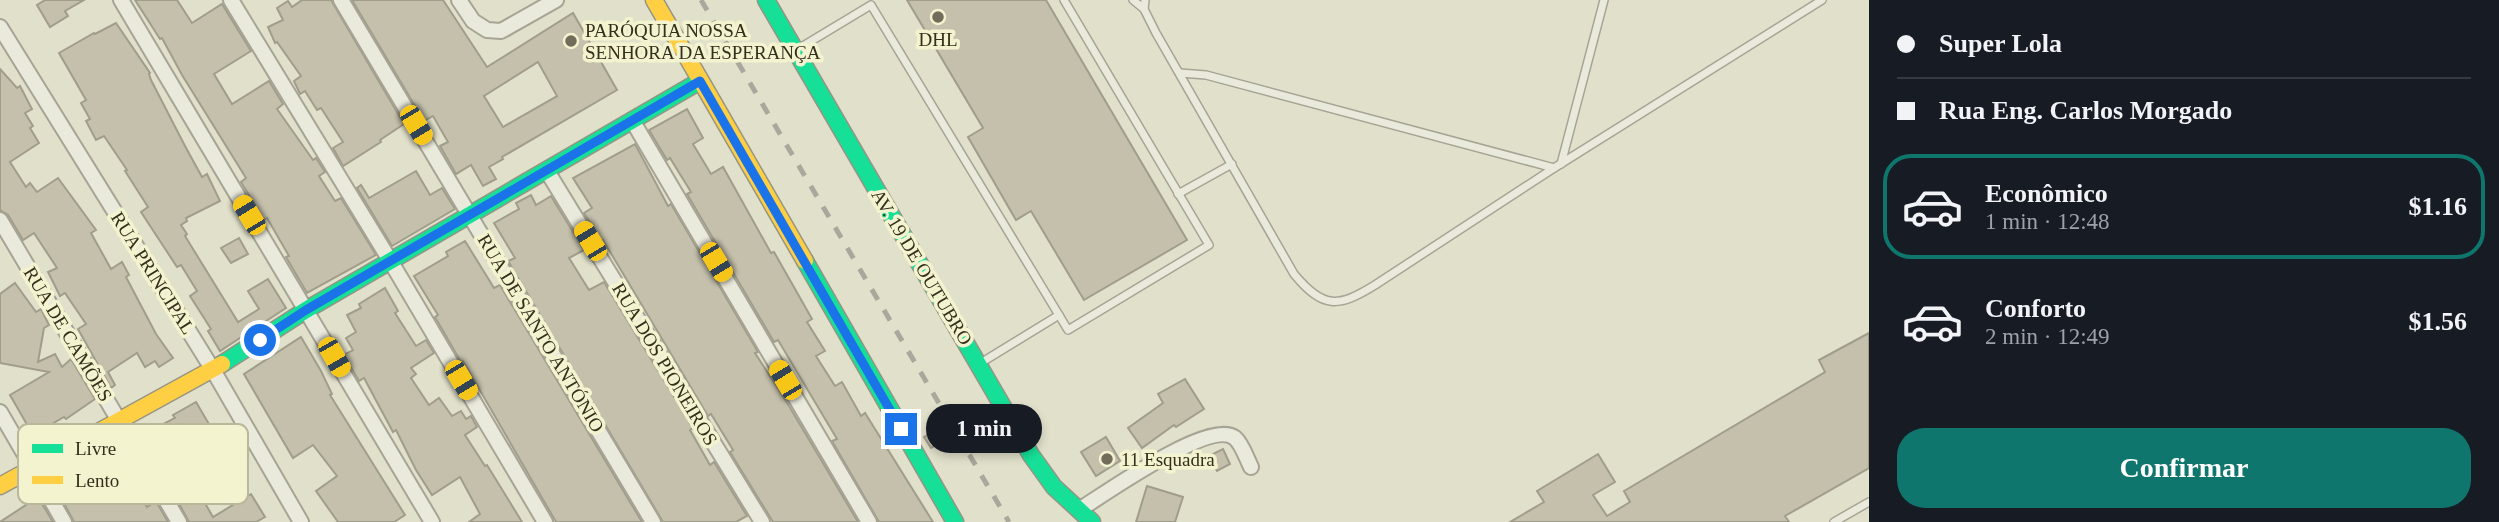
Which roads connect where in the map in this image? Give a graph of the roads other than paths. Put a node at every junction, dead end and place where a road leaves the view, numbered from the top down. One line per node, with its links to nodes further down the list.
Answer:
1 (121, 0): 26 (street)
2 (231, 0): 25 (street)
3 (341, 0): 23 (street, RUA DE SANTO ANTÓNIO)
4 (459, 0): 5 (street)
5 (556, 0)
6 (654, 0): 17 (street)
7 (766, 0): 15 (street, AV. 19 DE OUTUBRO)
8 (1064, 0): 22 (lane)
9 (1133, 0): 13 (lane)
10 (1144, 0): 13 (lane)
11 (1604, 0): 20 (lane)
12 (1820, 0): 20 (lane)
13 (1144, 9): 16 (lane)
14 (0, 27): 29 (street, RUA PRINCIPAL)
15 (794, 51): 27 (lane); 28 (street, AV. 19 DE OUTUBRO)
16 (1180, 73): 19 (lane); 20 (lane)
17 (700, 81): 18 (street); 52 (street)
18 (632, 120): 21 (street); 51 (street)
19 (1232, 164): 20 (lane); 22 (lane)
20 (1558, 166)
21 (547, 171): 23 (street); 50 (street, RUA DOS PIONEIROS)
22 (1178, 194): 27 (lane)
23 (471, 215): 25 (street); 49 (street, RUA DE SANTO ANTÓNIO)
24 (0, 220): 31 (street, RUA DE CAMÕES)
25 (391, 261): 26 (street); 48 (street)
26 (306, 310): 29 (street); 47 (street)
27 (1059, 315): 28 (lane)
28 (979, 364): 43 (street, AV. 19 DE OUTUBRO)
29 (213, 370): 31 (street); 34 (street, RUA PRINCIPAL)
30 (0, 412): 36 (street)
31 (120, 420): 32 (street); 33 (street, RUA DE CAMÕES)
32 (113, 424)
33 (122, 424)
34 (244, 424)
35 (248, 430): 46 (street, RUA PRINCIPAL)
36 (18, 443)
37 (1251, 467): 43 (street)
38 (18, 476): 39 (street)
39 (0, 486)
40 (1869, 502): 54 (lane)
41 (54, 504): 44 (street)
42 (169, 504): 45 (street, RUA DE CAMÕES)
43 (1079, 510): 53 (street, AV. 19 DE OUTUBRO)
44 (64, 522)
45 (179, 522)
46 (301, 522)
47 (432, 522)
48 (545, 522)
49 (653, 522)
50 (762, 522)
51 (869, 522)
52 (955, 522)
53 (1093, 522)
54 (1835, 522)

